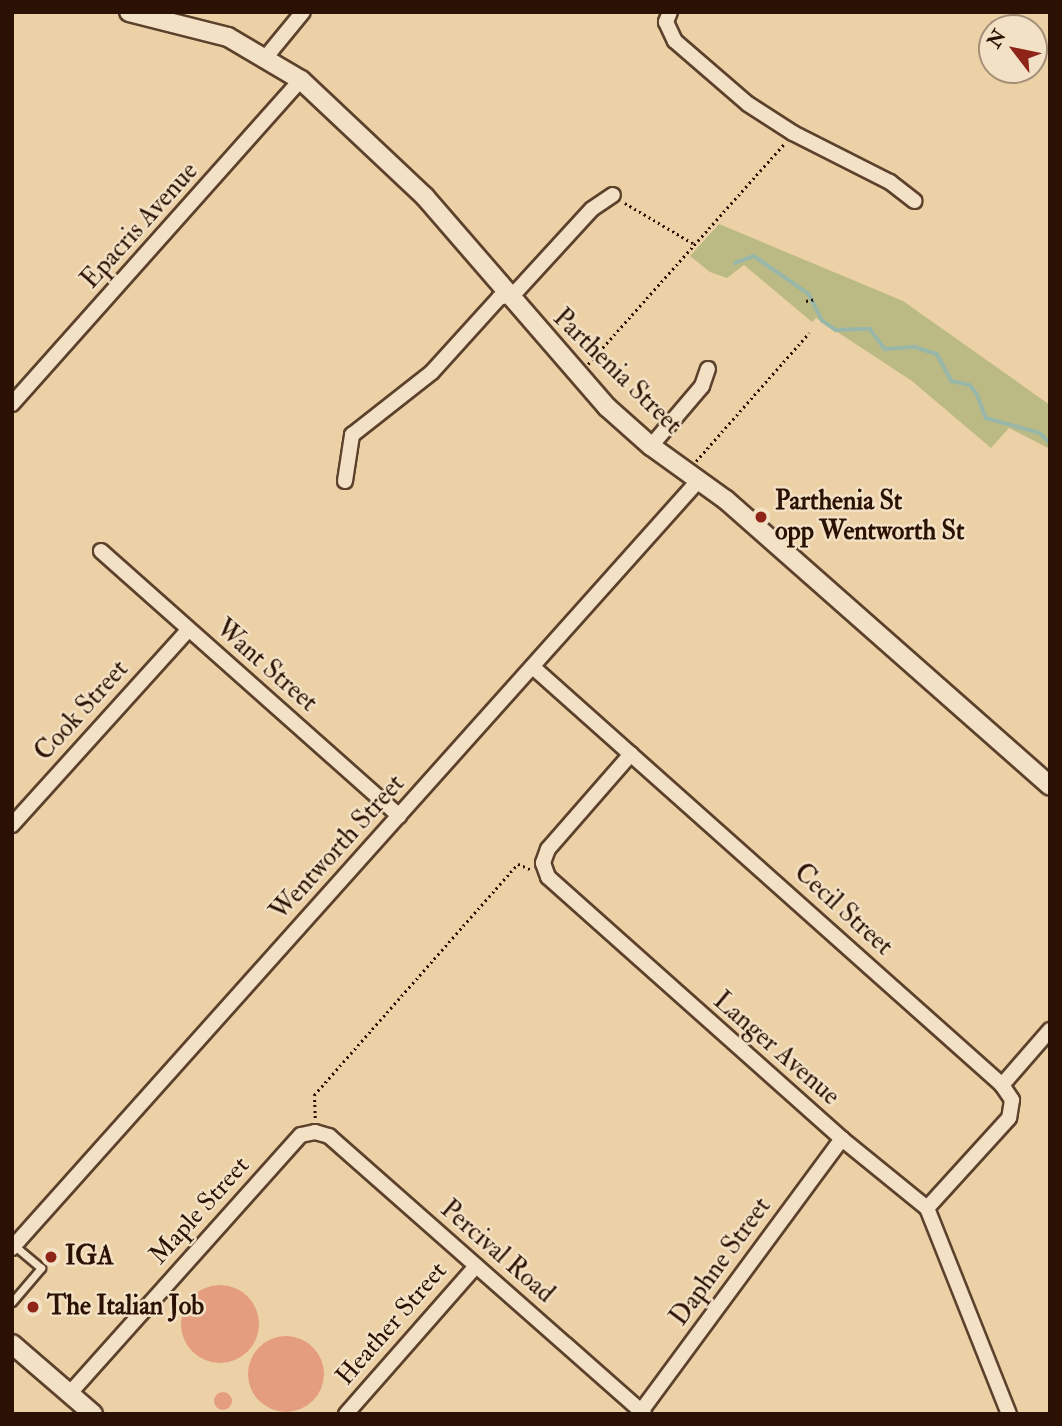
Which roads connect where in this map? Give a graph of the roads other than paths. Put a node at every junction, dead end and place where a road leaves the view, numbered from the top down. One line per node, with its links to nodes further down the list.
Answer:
1 (129, 12): 4 (street, Parthenia Street)
2 (303, 12): 4 (street)
3 (670, 12): 7 (street)
4 (265, 57): 5 (street, Parthenia Street)
5 (301, 80): 8 (street, Parthenia Street); 10 (street, Epacris Avenue)
6 (613, 195): 8 (street)
7 (914, 201)
8 (507, 297): 11 (street, Parthenia Street); 13 (street)
9 (708, 369): 11 (street)
10 (12, 404)
11 (651, 446): 12 (street, Parthenia Street)
12 (693, 476): 16 (street, Wentworth Street); 18 (street, Parthenia Street)
13 (345, 481)
14 (101, 551): 15 (street, Want Street)
15 (188, 630): 19 (street, Want Street); 20 (street, Cook Street)
16 (534, 668): 17 (street, Cecil Street); 19 (street, Wentworth Street)
17 (631, 754): 22 (street, Cecil Street); 24 (street, Langer Avenue)
18 (1050, 786)
19 (399, 816): 26 (street, Wentworth Street)
20 (12, 825)
21 (1050, 1031): 22 (street)
22 (1002, 1085): 25 (street)
23 (315, 1132): 27 (street, Percival Road); 30 (street, Maple Street)
24 (842, 1139): 25 (street, Langer Avenue); 31 (street, Daphne Street)
25 (928, 1208): 34 (street, Langer Avenue)
26 (13, 1247): 28 (lane)
27 (475, 1266): 31 (street, Percival Road); 33 (street, Heather Street)
28 (12, 1302)
29 (12, 1344): 30 (street)
30 (70, 1394): 32 (street)
31 (641, 1413)
32 (93, 1414)
33 (346, 1414)
34 (1009, 1414)

